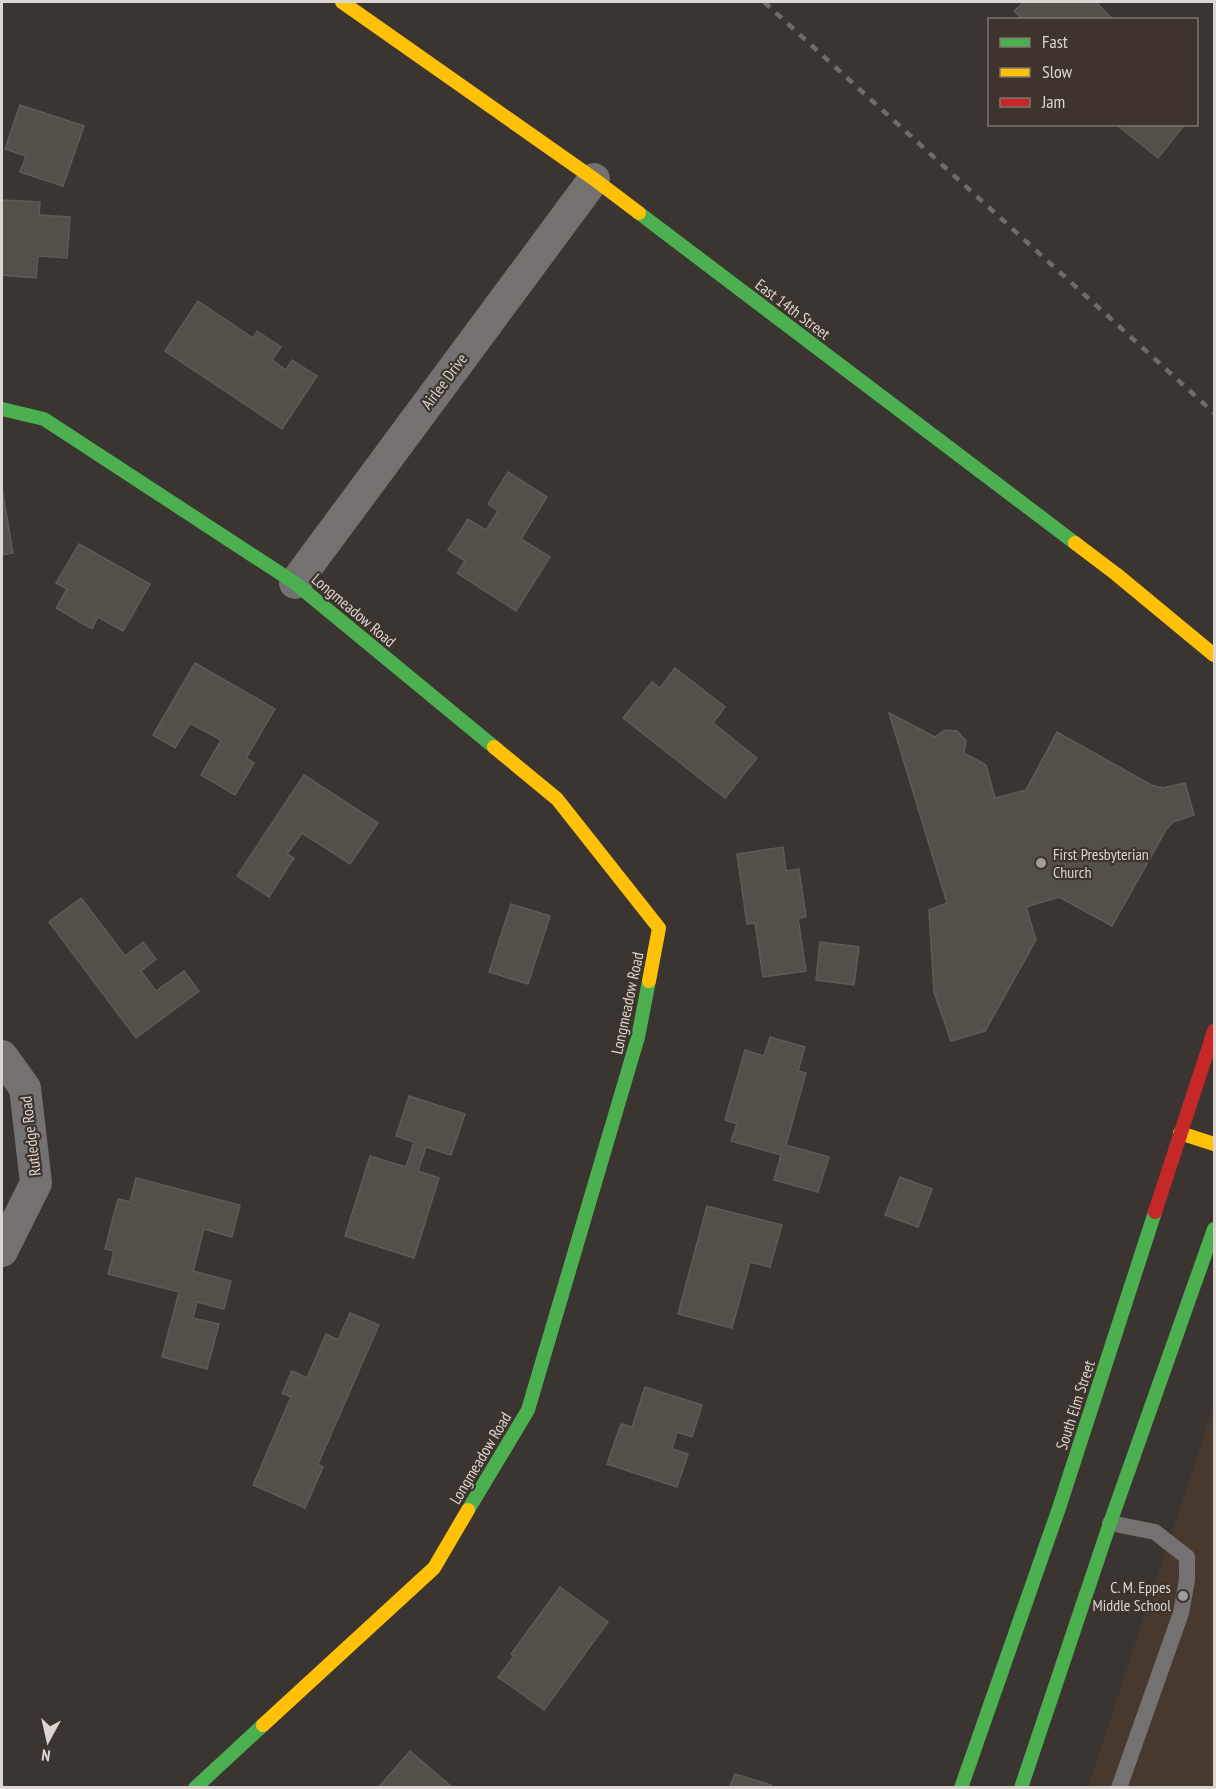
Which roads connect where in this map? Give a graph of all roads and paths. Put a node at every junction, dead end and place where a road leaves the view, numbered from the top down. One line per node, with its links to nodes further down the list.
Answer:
1 (342, 2): 2 (street, East 14th Street)
2 (594, 179): 4 (street, Airlee Drive); 5 (street, East 14th Street)
3 (2, 409): 4 (street, Longmeadow Road)
4 (295, 583): 13 (street, Longmeadow Road)
5 (1215, 655)
6 (1215, 1031): 8 (street, South Elm Street)
7 (2, 1056): 11 (street, Rutledge Road)
8 (1180, 1133): 9 (street); 14 (street, South Elm Street)
9 (1215, 1144)
10 (1215, 1229): 12 (street)
11 (2, 1251)
12 (1105, 1521): 15 (street); 16 (lane)
13 (195, 1788)
14 (961, 1788)
15 (1021, 1788)
16 (1119, 1788)

